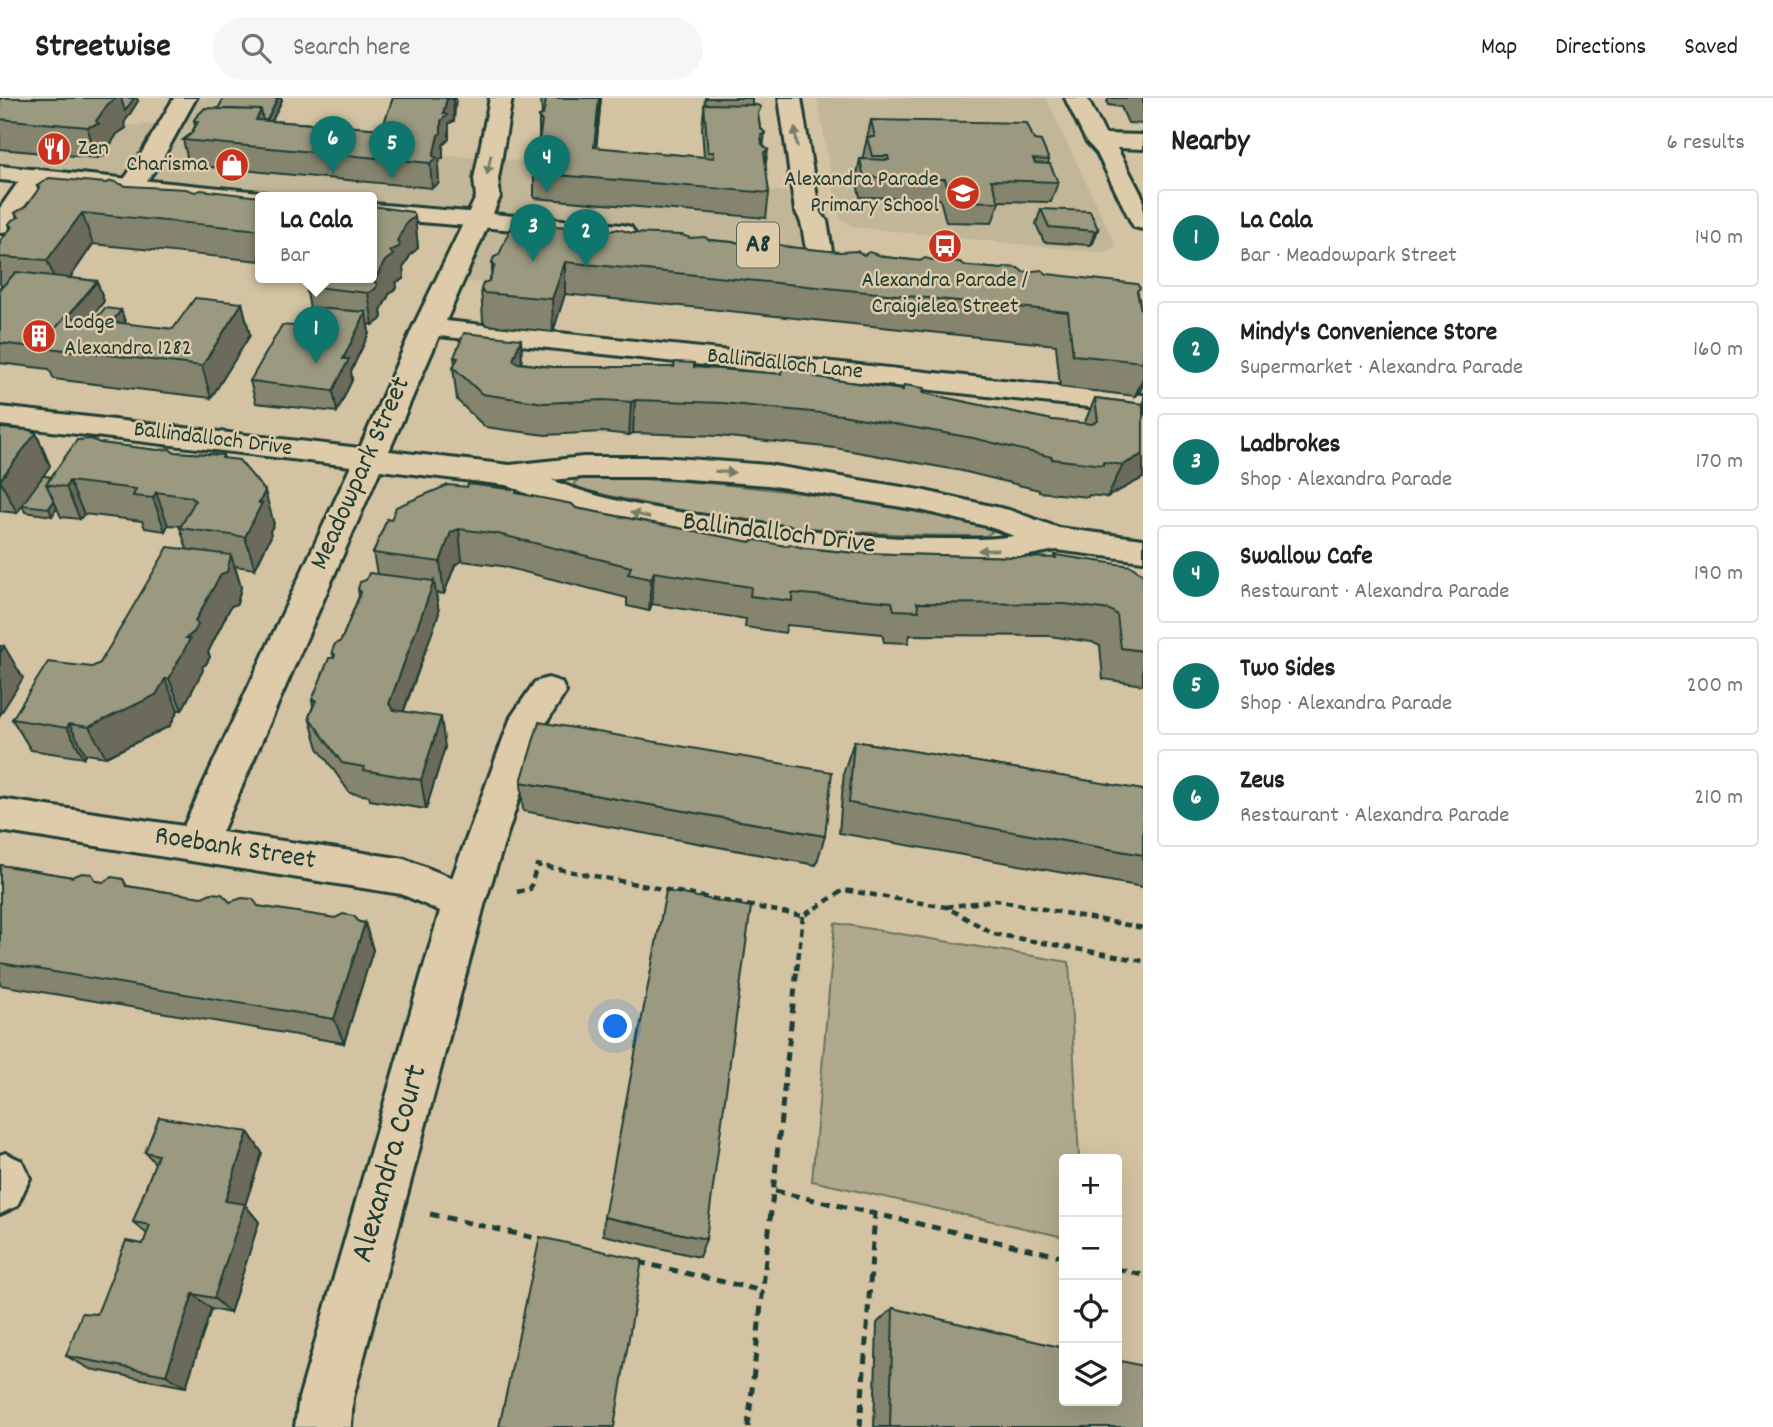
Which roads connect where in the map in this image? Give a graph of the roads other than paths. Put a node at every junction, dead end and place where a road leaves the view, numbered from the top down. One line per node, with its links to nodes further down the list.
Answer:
1 (185, 98): 9 (street)
2 (501, 98): 12 (street, Meadowpark Street, one-way to 12)
3 (790, 98): 17 (street, one-way to 3)
4 (1076, 98): 5 (street)
5 (1097, 141): 6 (street); 13 (street)
6 (1143, 142)
7 (0, 173): 8 (street)
8 (34, 176): 9 (street); 14 (street)
9 (132, 185): 10 (street)
10 (255, 198)
11 (377, 211): 12 (street)
12 (477, 219): 15 (street); 19 (street, Meadowpark Street)
13 (1143, 222)
14 (0, 226)
15 (641, 234)
16 (792, 248): 17 (street, A8)
17 (819, 250): 18 (street, A8)
18 (846, 253)
19 (427, 327): 20 (street, Ballindalloch Lane); 22 (street, Meadowpark Street)
20 (1143, 404)
21 (0, 416): 22 (street, Ballindalloch Drive)
22 (369, 459): 23 (street, Ballindalloch Drive); 28 (street, Meadowpark Street)
23 (510, 475): 24 (street, Ballindalloch Drive, one-way to 24); 24 (street, Ballindalloch Drive, one-way to 23)
24 (1055, 539): 25 (street, Ballindalloch Drive)
25 (1143, 550)
26 (548, 692): 29 (street, Alexandra Court)
27 (0, 815): 28 (street, Roebank Street)
28 (197, 844): 29 (street, Roebank Street)
29 (464, 902): 30 (street, Alexandra Court)
30 (323, 1427)

